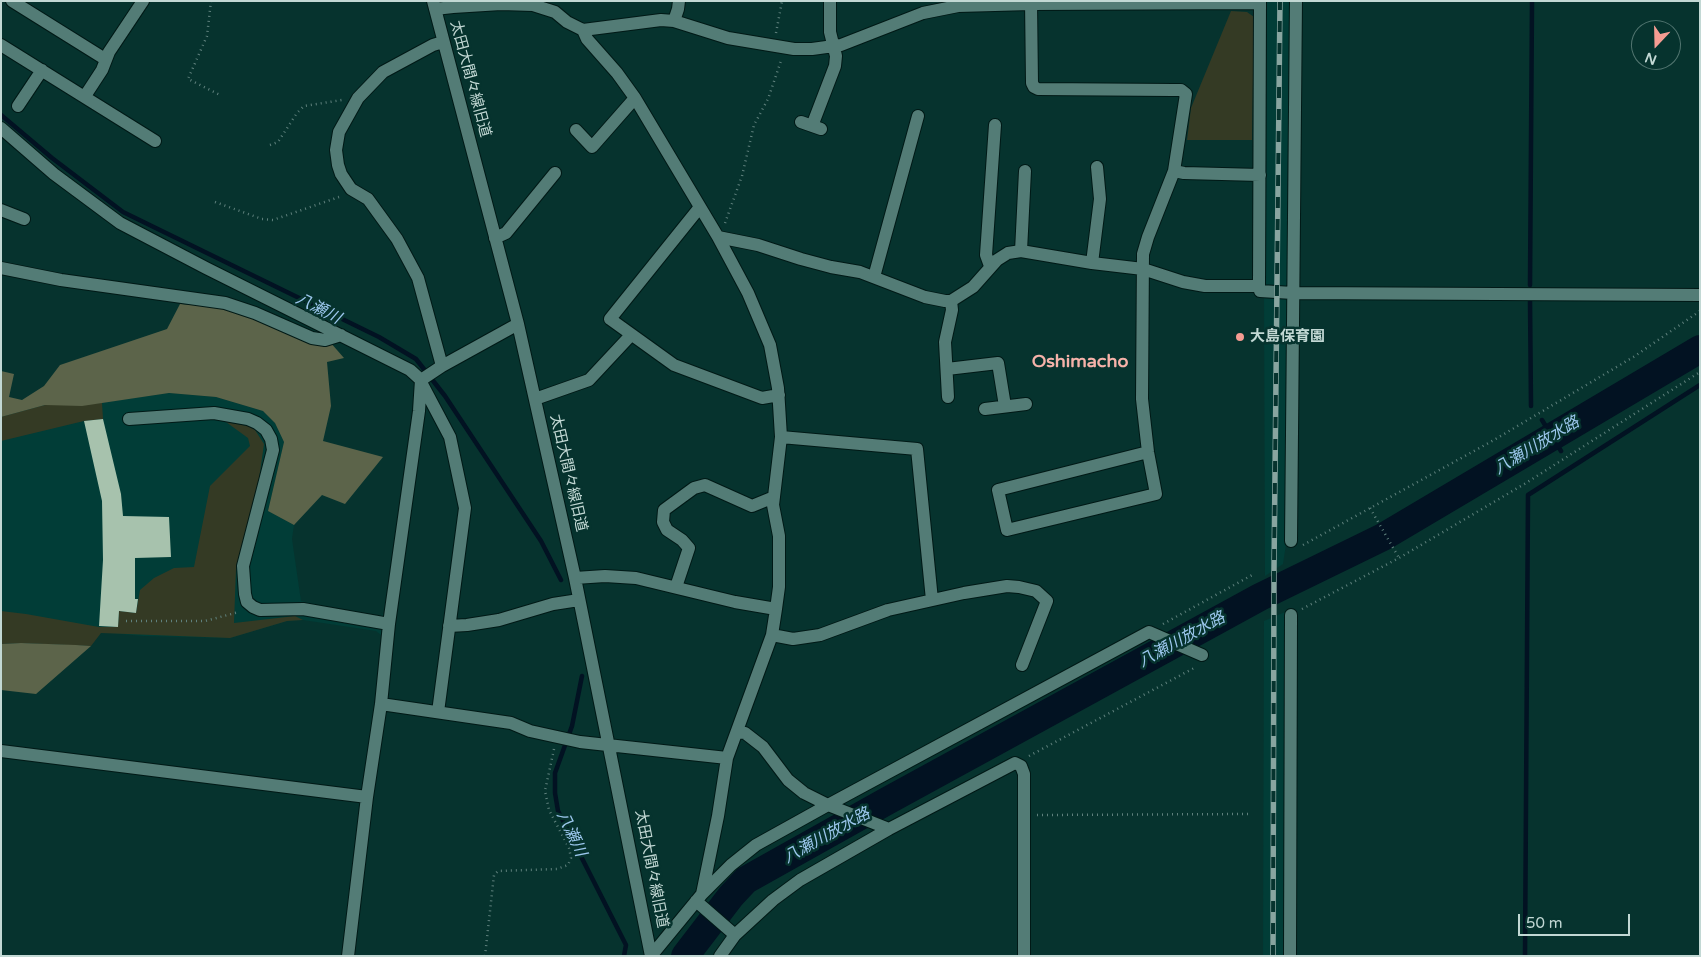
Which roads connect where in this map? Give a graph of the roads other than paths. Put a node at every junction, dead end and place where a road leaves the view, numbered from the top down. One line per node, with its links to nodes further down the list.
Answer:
1 (12, 1): 14 (street)
2 (143, 1): 14 (street)
3 (679, 1): 9 (street)
4 (830, 1): 13 (street)
5 (1296, 1): 42 (street)
6 (1031, 2): 7 (street); 13 (street); 27 (street)
7 (1260, 2): 29 (street)
8 (434, 5): 10 (street); 11 (street, 太田大間々線旧道)
9 (674, 20): 10 (street); 13 (street)
10 (583, 30): 17 (street)
11 (443, 42): 34 (street, 太田大間々線旧道); 48 (street)
12 (1, 45): 15 (street)
13 (834, 46): 21 (street)
14 (105, 59): 16 (street)
15 (42, 70): 16 (street); 18 (street)
16 (85, 96): 24 (street)
17 (635, 98): 23 (street); 30 (street)
18 (18, 106)
19 (918, 116): 40 (street)
20 (995, 125): 37 (street)
21 (811, 126)
22 (2, 130): 46 (street)
23 (576, 130)
24 (155, 141)
25 (1097, 167): 36 (street)
26 (1025, 171): 35 (street)
27 (1174, 171): 29 (street); 39 (street)
28 (555, 173): 34 (street)
29 (1260, 175): 39 (street)
30 (700, 207): 33 (street); 47 (street)
31 (1, 210): 32 (street)
32 (24, 219)
33 (718, 236): 40 (street); 51 (street)
34 (495, 238): 45 (street, 太田大間々線旧道)
35 (1020, 251): 36 (street); 37 (street)
36 (1092, 263): 39 (street)
37 (990, 266): 44 (street)
38 (1, 268): 46 (street)
39 (1142, 269): 59 (street)
40 (874, 277): 44 (street)
41 (1260, 291): 42 (street)
42 (1293, 293): 43 (street); 61 (street)
43 (1700, 295)
44 (956, 299): 49 (street)
45 (518, 324): 48 (street); 53 (street, 太田大間々線旧道)
46 (340, 334): 50 (street)
47 (631, 334): 51 (street); 53 (street)
48 (439, 368): 50 (street)
49 (948, 369): 52 (street); 55 (street)
50 (422, 382): 68 (street); 69 (street)
51 (779, 395): 58 (street)
52 (948, 397)
53 (534, 399): 62 (street, 太田大間々線旧道)
54 (1026, 404): 55 (street)
55 (1006, 406): 56 (street)
56 (985, 409)
57 (129, 420): 68 (street)
58 (781, 437): 60 (street); 65 (street)
59 (1148, 452): 59 (street)
60 (774, 501): 63 (street); 66 (street)
61 (1291, 541)
62 (575, 578): 63 (street); 64 (street, 太田大間々線旧道)
63 (676, 587): 66 (street)
64 (578, 600): 69 (street); 76 (street, 太田大間々線旧道)
65 (932, 600): 70 (street); 72 (street)
66 (776, 609): 70 (street)
67 (1291, 615): 88 (street)
68 (389, 624): 73 (street)
69 (448, 626): 74 (street)
70 (772, 635): 75 (street)
71 (1202, 659): 80 (street)
72 (1022, 665)
73 (381, 704): 74 (street); 79 (street)
74 (438, 712): 76 (street)
75 (737, 732): 78 (street); 80 (street)
76 (610, 744): 78 (street); 85 (street, 太田大間々線旧道)
77 (1, 751): 79 (street)
78 (727, 758): 82 (street)
79 (367, 797): 84 (street)
80 (832, 806): 81 (street); 82 (street)
81 (885, 828): 83 (street); 87 (street)
82 (699, 900): 83 (street); 85 (street)
83 (733, 933): 86 (street)
84 (348, 956)
85 (651, 956)
86 (720, 956)
87 (1024, 956)
88 (1290, 956)

